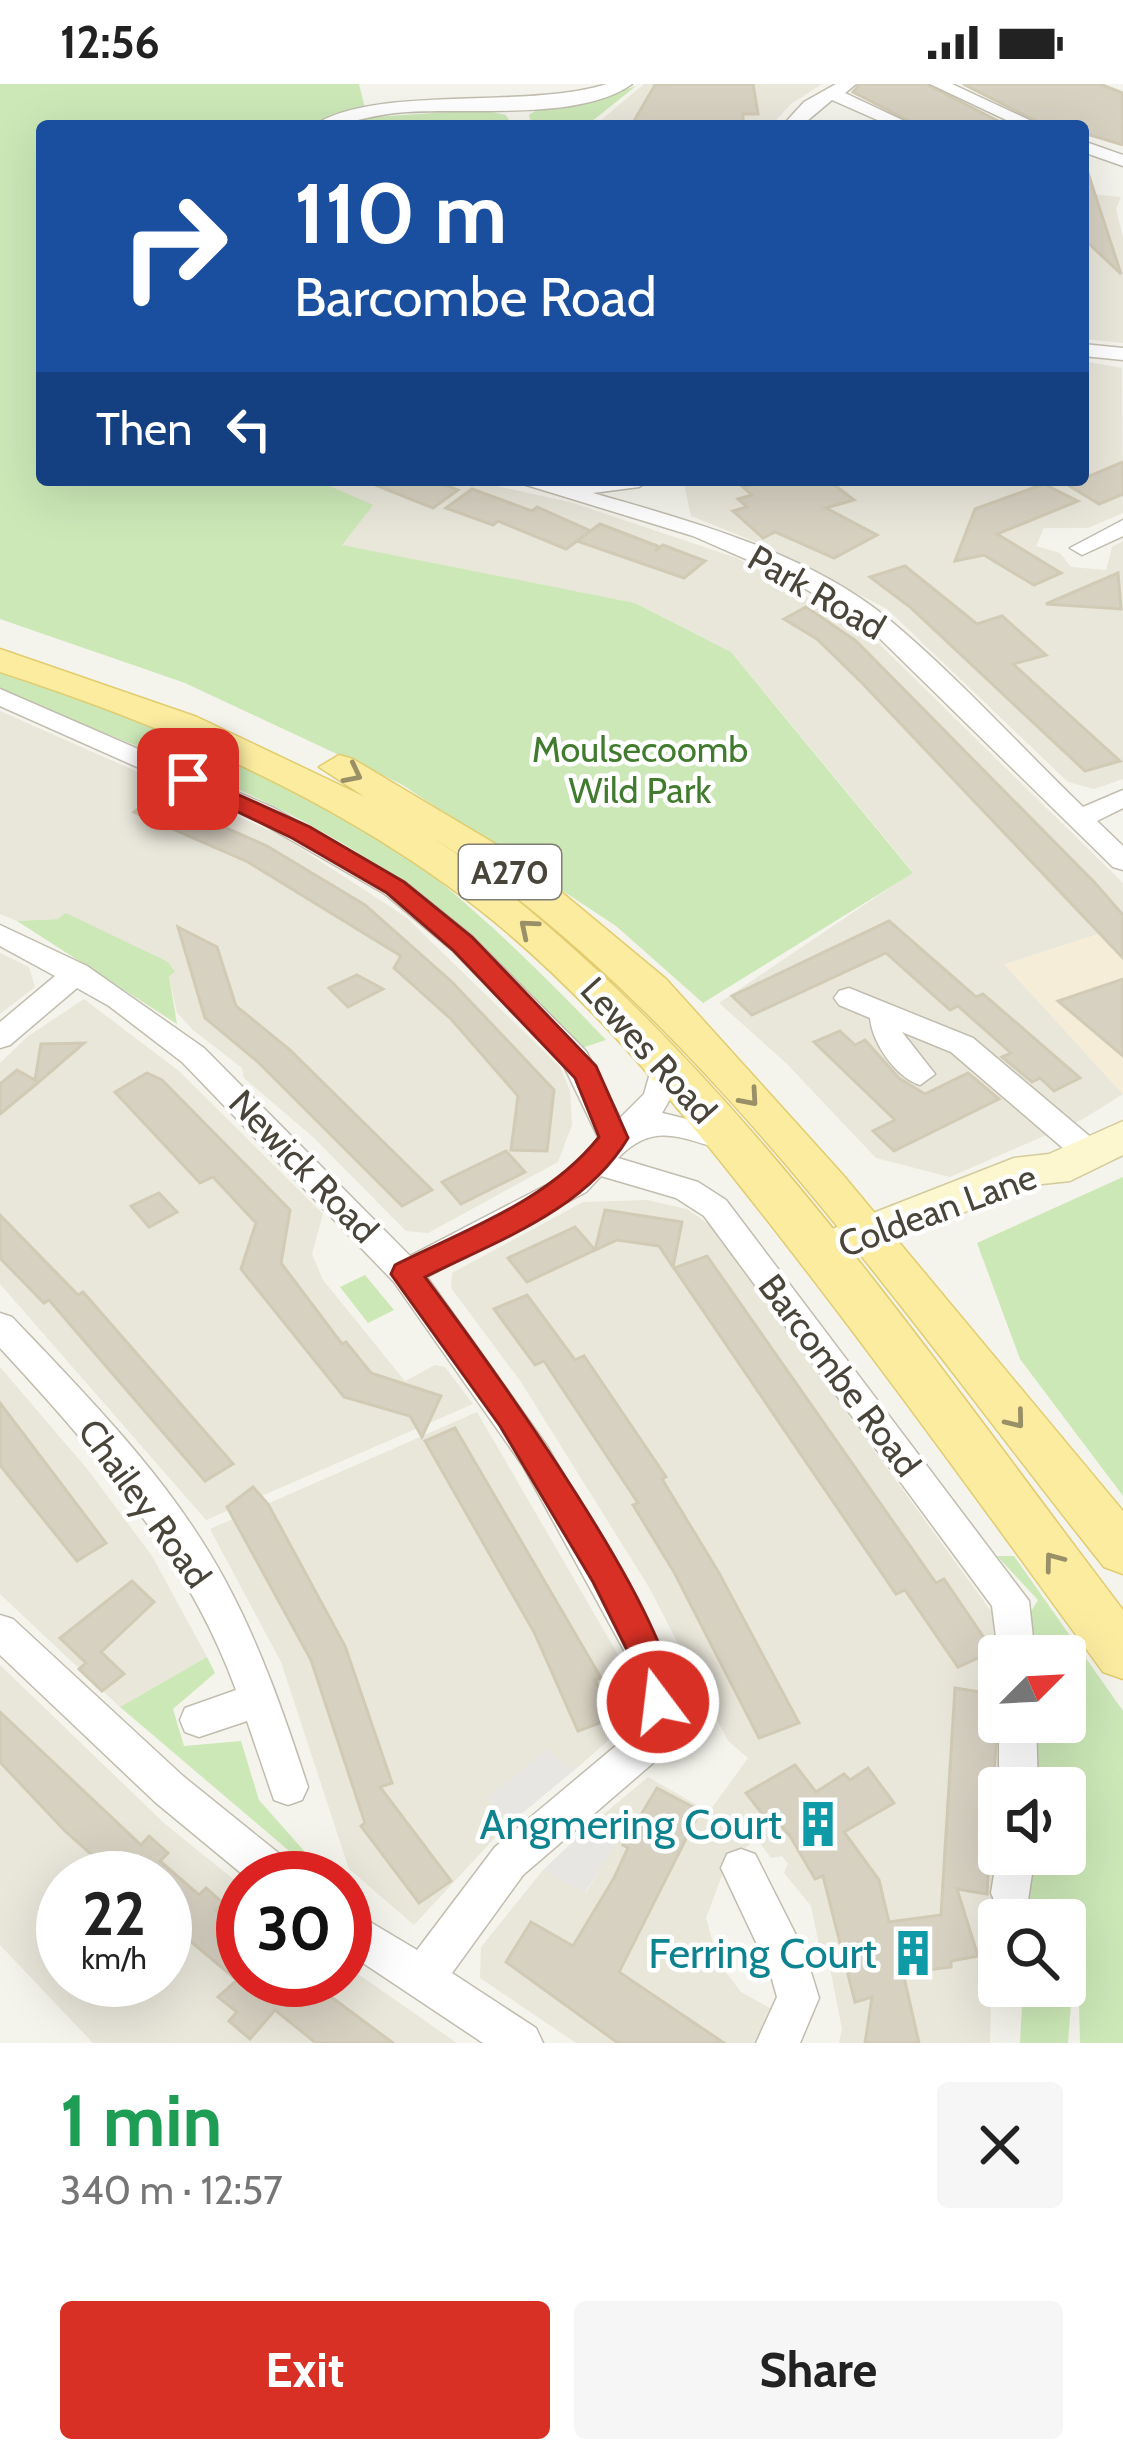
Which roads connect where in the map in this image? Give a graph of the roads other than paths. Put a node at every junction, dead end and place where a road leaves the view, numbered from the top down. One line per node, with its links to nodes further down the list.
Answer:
1 (476, 84): 7 (street)
2 (624, 84): 6 (street)
3 (849, 84): 5 (street)
4 (938, 84): 12 (street)
5 (830, 93): 10 (street); 11 (street)
6 (514, 105): 7 (street); 9 (street)
7 (481, 107): 8 (street)
8 (344, 120)
9 (520, 120)
10 (798, 120)
11 (892, 120)
12 (1020, 120)
13 (1089, 148): 14 (street)
14 (1123, 161)
15 (1089, 351): 16 (street)
16 (1123, 354)
17 (545, 486): 18 (street, Park Road)
18 (628, 494): 25 (street, Park Road)
19 (1123, 527): 20 (street)
20 (1082, 548)
21 (0, 634): 28 (main road, Lewes Road / A270, one-way to 28)
22 (0, 660): 33 (main road, Lewes Road / A270, one-way to 22)
23 (0, 697): 36 (street)
24 (1123, 798): 25 (street)
25 (1080, 819): 26 (street, Park Road)
26 (1123, 861)
27 (0, 934): 29 (street, Newick Road)
28 (605, 946): 33 (main road); 38 (main road, Lewes Road / A270, one-way to 38)
29 (77, 974): 32 (street); 39 (street, Newick Road)
30 (849, 998): 31 (street)
31 (888, 1012): 34 (street); 37 (street)
32 (0, 1038)
33 (662, 1059): 35 (main road, Lewes Road / A270); 36 (street)
34 (920, 1074)
35 (730, 1140): 36 (street); 38 (main road, Lewes Road / A270)
36 (612, 1143): 39 (street); 43 (street, Barcombe Road)
37 (1089, 1153): 38 (street, Coldean Lane)
38 (853, 1253): 41 (main road, Lewes Road / A270, one-way to 41); 44 (main road, Lewes Road / A270, one-way to 38)
39 (406, 1274): 51 (street, Newick Road)
40 (0, 1326): 45 (street, Chailey Road)
41 (1123, 1552)
42 (0, 1631): 48 (street)
43 (1014, 1635)
44 (1123, 1654)
45 (259, 1700): 46 (street); 47 (street, Chailey Road)
46 (199, 1720)
47 (288, 1787)
48 (245, 1851)
49 (741, 1868): 53 (street)
50 (372, 1945): 51 (street)
51 (422, 1978): 52 (street)
52 (521, 2043)
53 (778, 2043)

